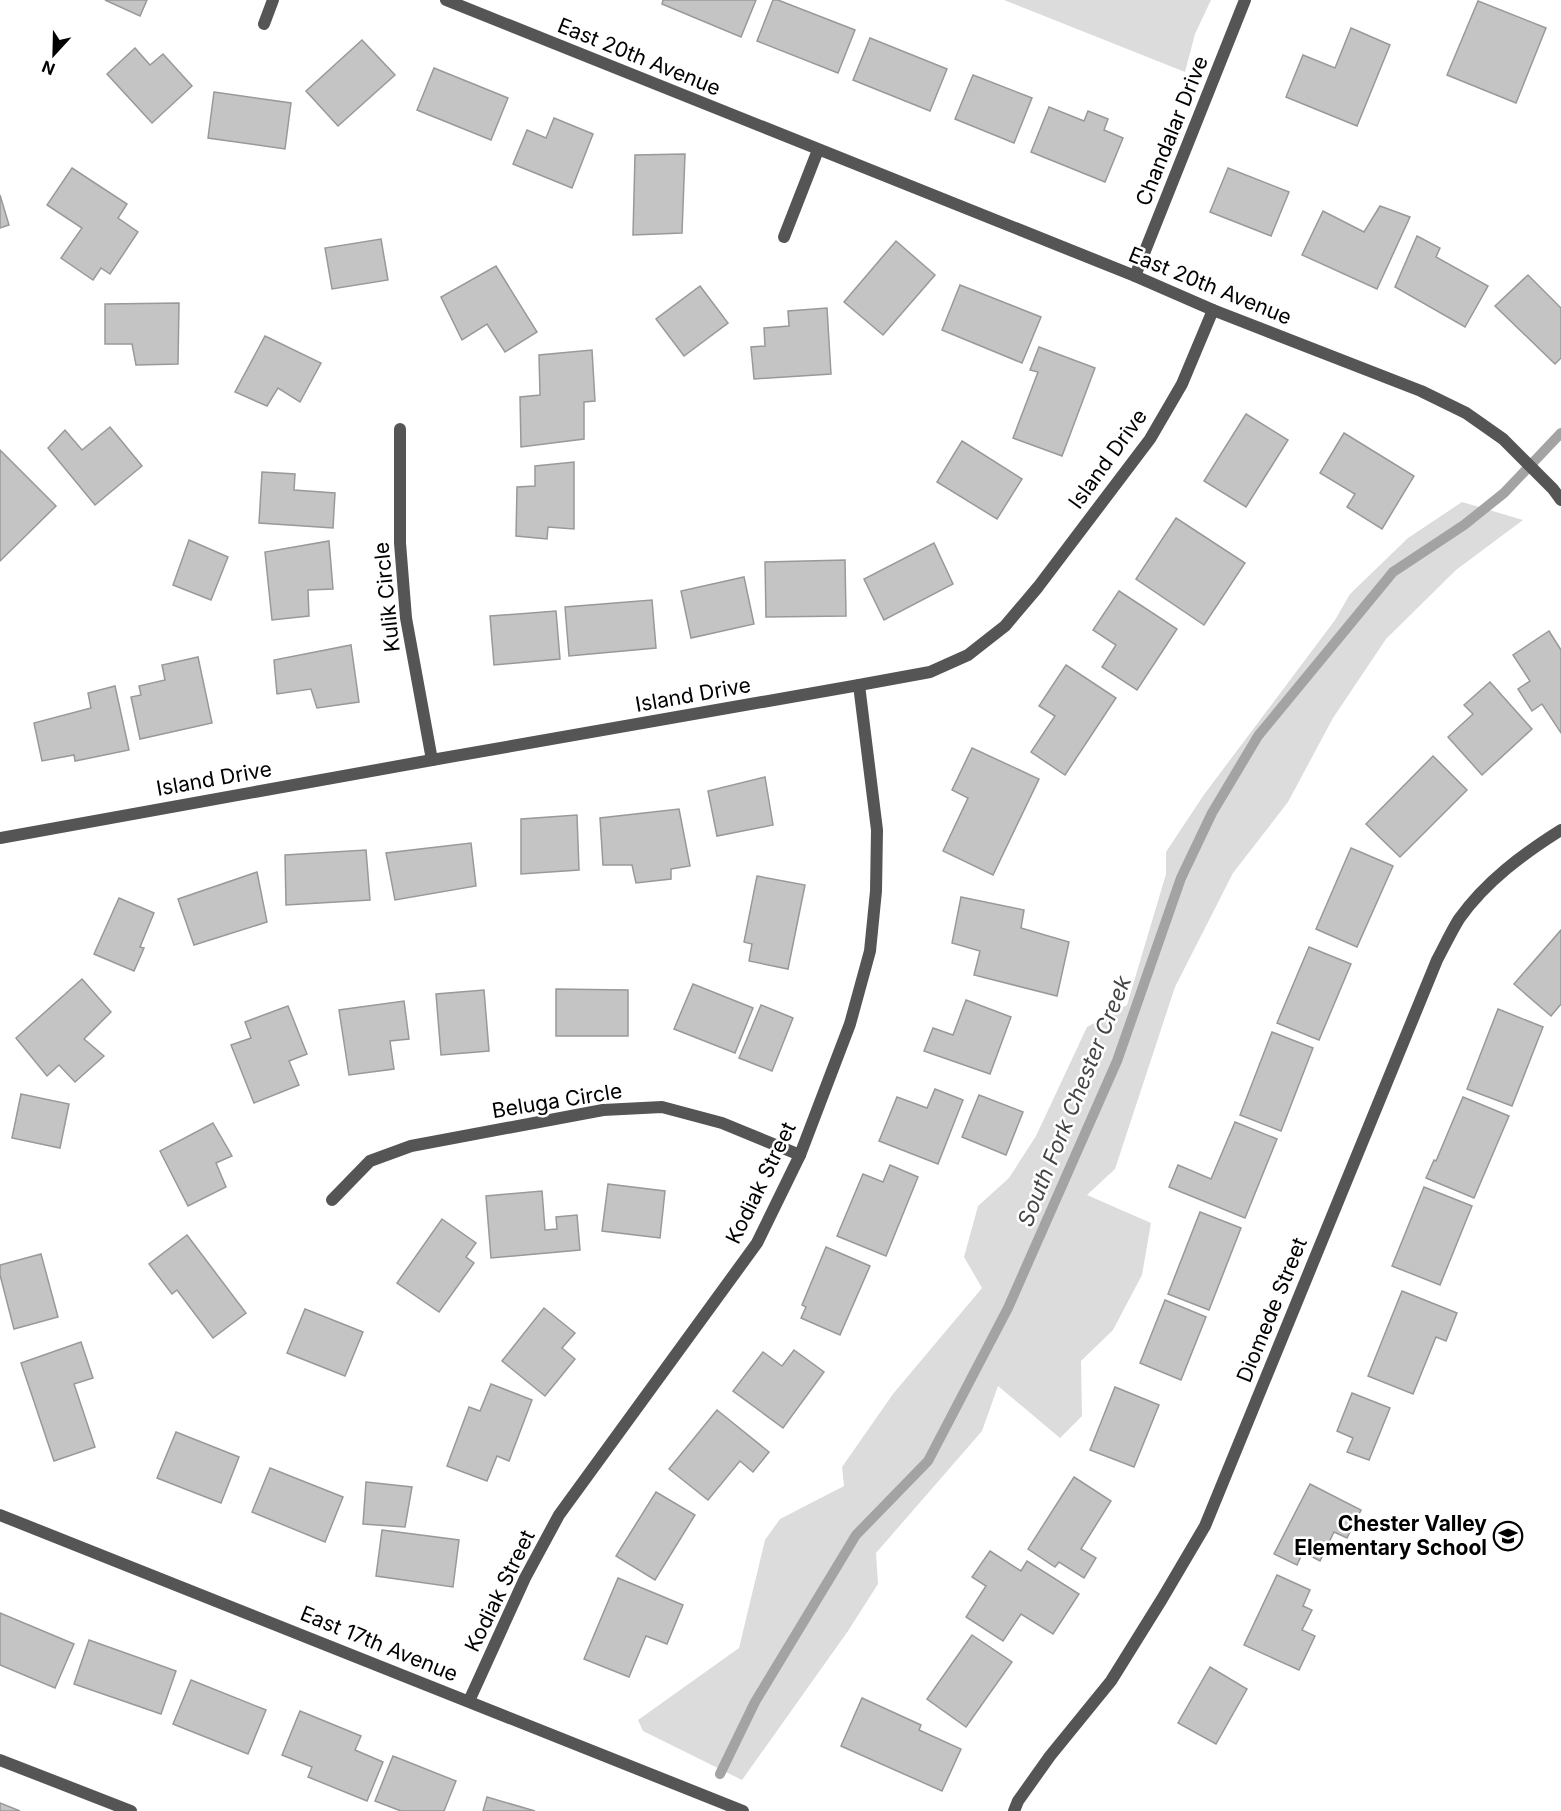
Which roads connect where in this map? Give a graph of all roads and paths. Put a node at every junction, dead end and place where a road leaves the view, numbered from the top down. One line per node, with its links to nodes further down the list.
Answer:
1 (273, 0): 4 (street)
2 (446, 0): 5 (street, East 20th Avenue)
3 (1245, 0): 7 (street, Chandalar Drive)
4 (264, 24)
5 (818, 150): 6 (street); 7 (street, East 20th Avenue)
6 (784, 237)
7 (1135, 276): 8 (street, East 20th Avenue)
8 (1213, 310): 10 (street, East 20th Avenue); 11 (street, Island Drive)
9 (400, 429): 12 (street, Kulik Circle)
10 (1561, 500)
11 (860, 686): 12 (street, Island Drive); 15 (street, Kodiak Street)
12 (432, 760): 14 (street, Island Drive)
13 (1561, 830): 22 (street, Diomede Street)
14 (0, 838)
15 (800, 1155): 16 (street, Beluga Circle); 18 (street, Kodiak Street)
16 (332, 1200)
17 (0, 1515): 18 (street, East 17th Avenue)
18 (469, 1701): 21 (street, East 17th Avenue)
19 (0, 1760): 20 (street)
20 (131, 1811)
21 (743, 1811)
22 (1014, 1811)

